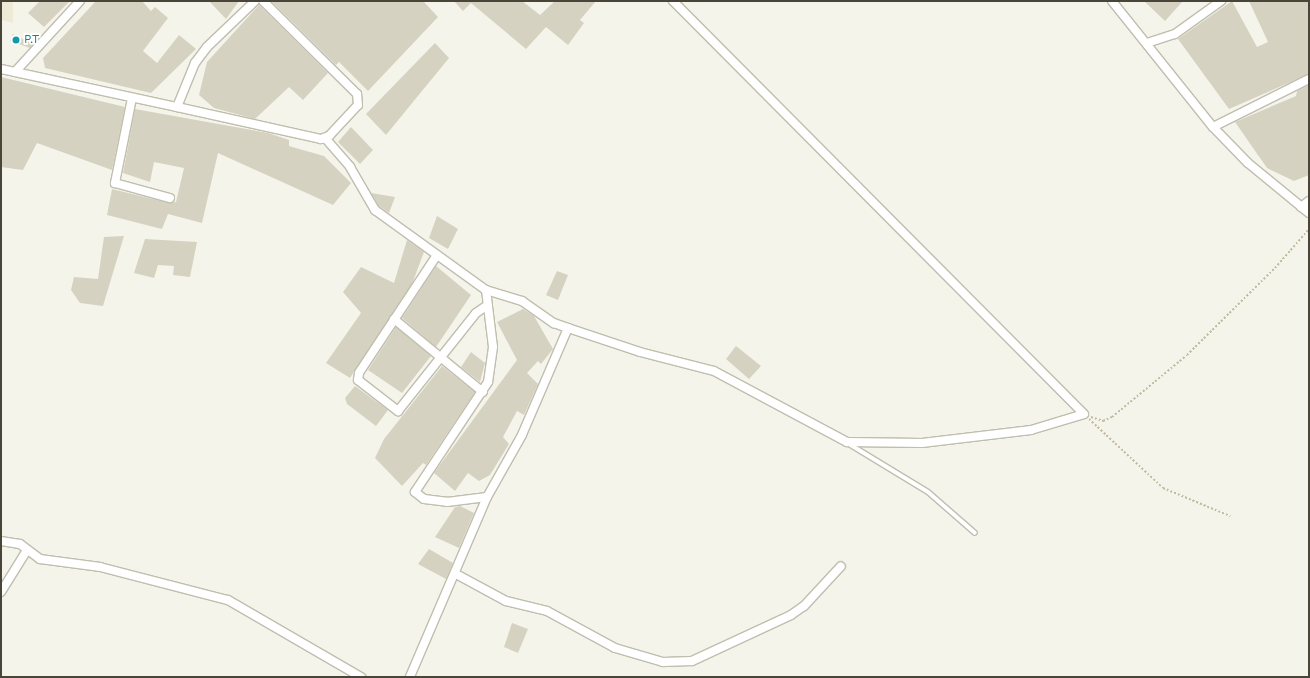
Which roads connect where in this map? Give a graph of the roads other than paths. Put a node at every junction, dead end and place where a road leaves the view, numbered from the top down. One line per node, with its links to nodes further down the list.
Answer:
1 (80, 1): 9 (street)
2 (255, 1): 12 (street)
3 (262, 1): 14 (street)
4 (673, 1): 26 (street)
5 (1112, 1): 7 (street)
6 (1221, 1): 7 (street)
7 (1147, 43): 13 (street)
8 (1, 69): 9 (street)
9 (15, 72): 11 (street)
10 (1309, 78): 13 (street)
11 (132, 98): 12 (street); 15 (street)
12 (177, 107): 14 (street)
13 (1213, 127): 17 (street)
14 (326, 139): 19 (street)
15 (170, 198)
16 (1309, 201): 17 (street)
17 (1301, 207): 18 (street)
18 (1309, 213)
19 (437, 254): 20 (street); 22 (street)
20 (486, 290): 21 (street); 23 (street)
21 (488, 305): 24 (street); 25 (street)
22 (394, 319): 24 (street); 24 (street)
23 (568, 328): 26 (street); 27 (street)
24 (441, 357): 25 (street)
25 (483, 392): 27 (street)
26 (847, 442): 28 (lane)
27 (486, 497): 32 (street)
28 (975, 533)
29 (1, 541): 30 (street)
30 (27, 550): 33 (street); 34 (street)
31 (841, 566): 32 (street)
32 (456, 574): 35 (street)
33 (1, 592)
34 (361, 677)
35 (410, 677)

